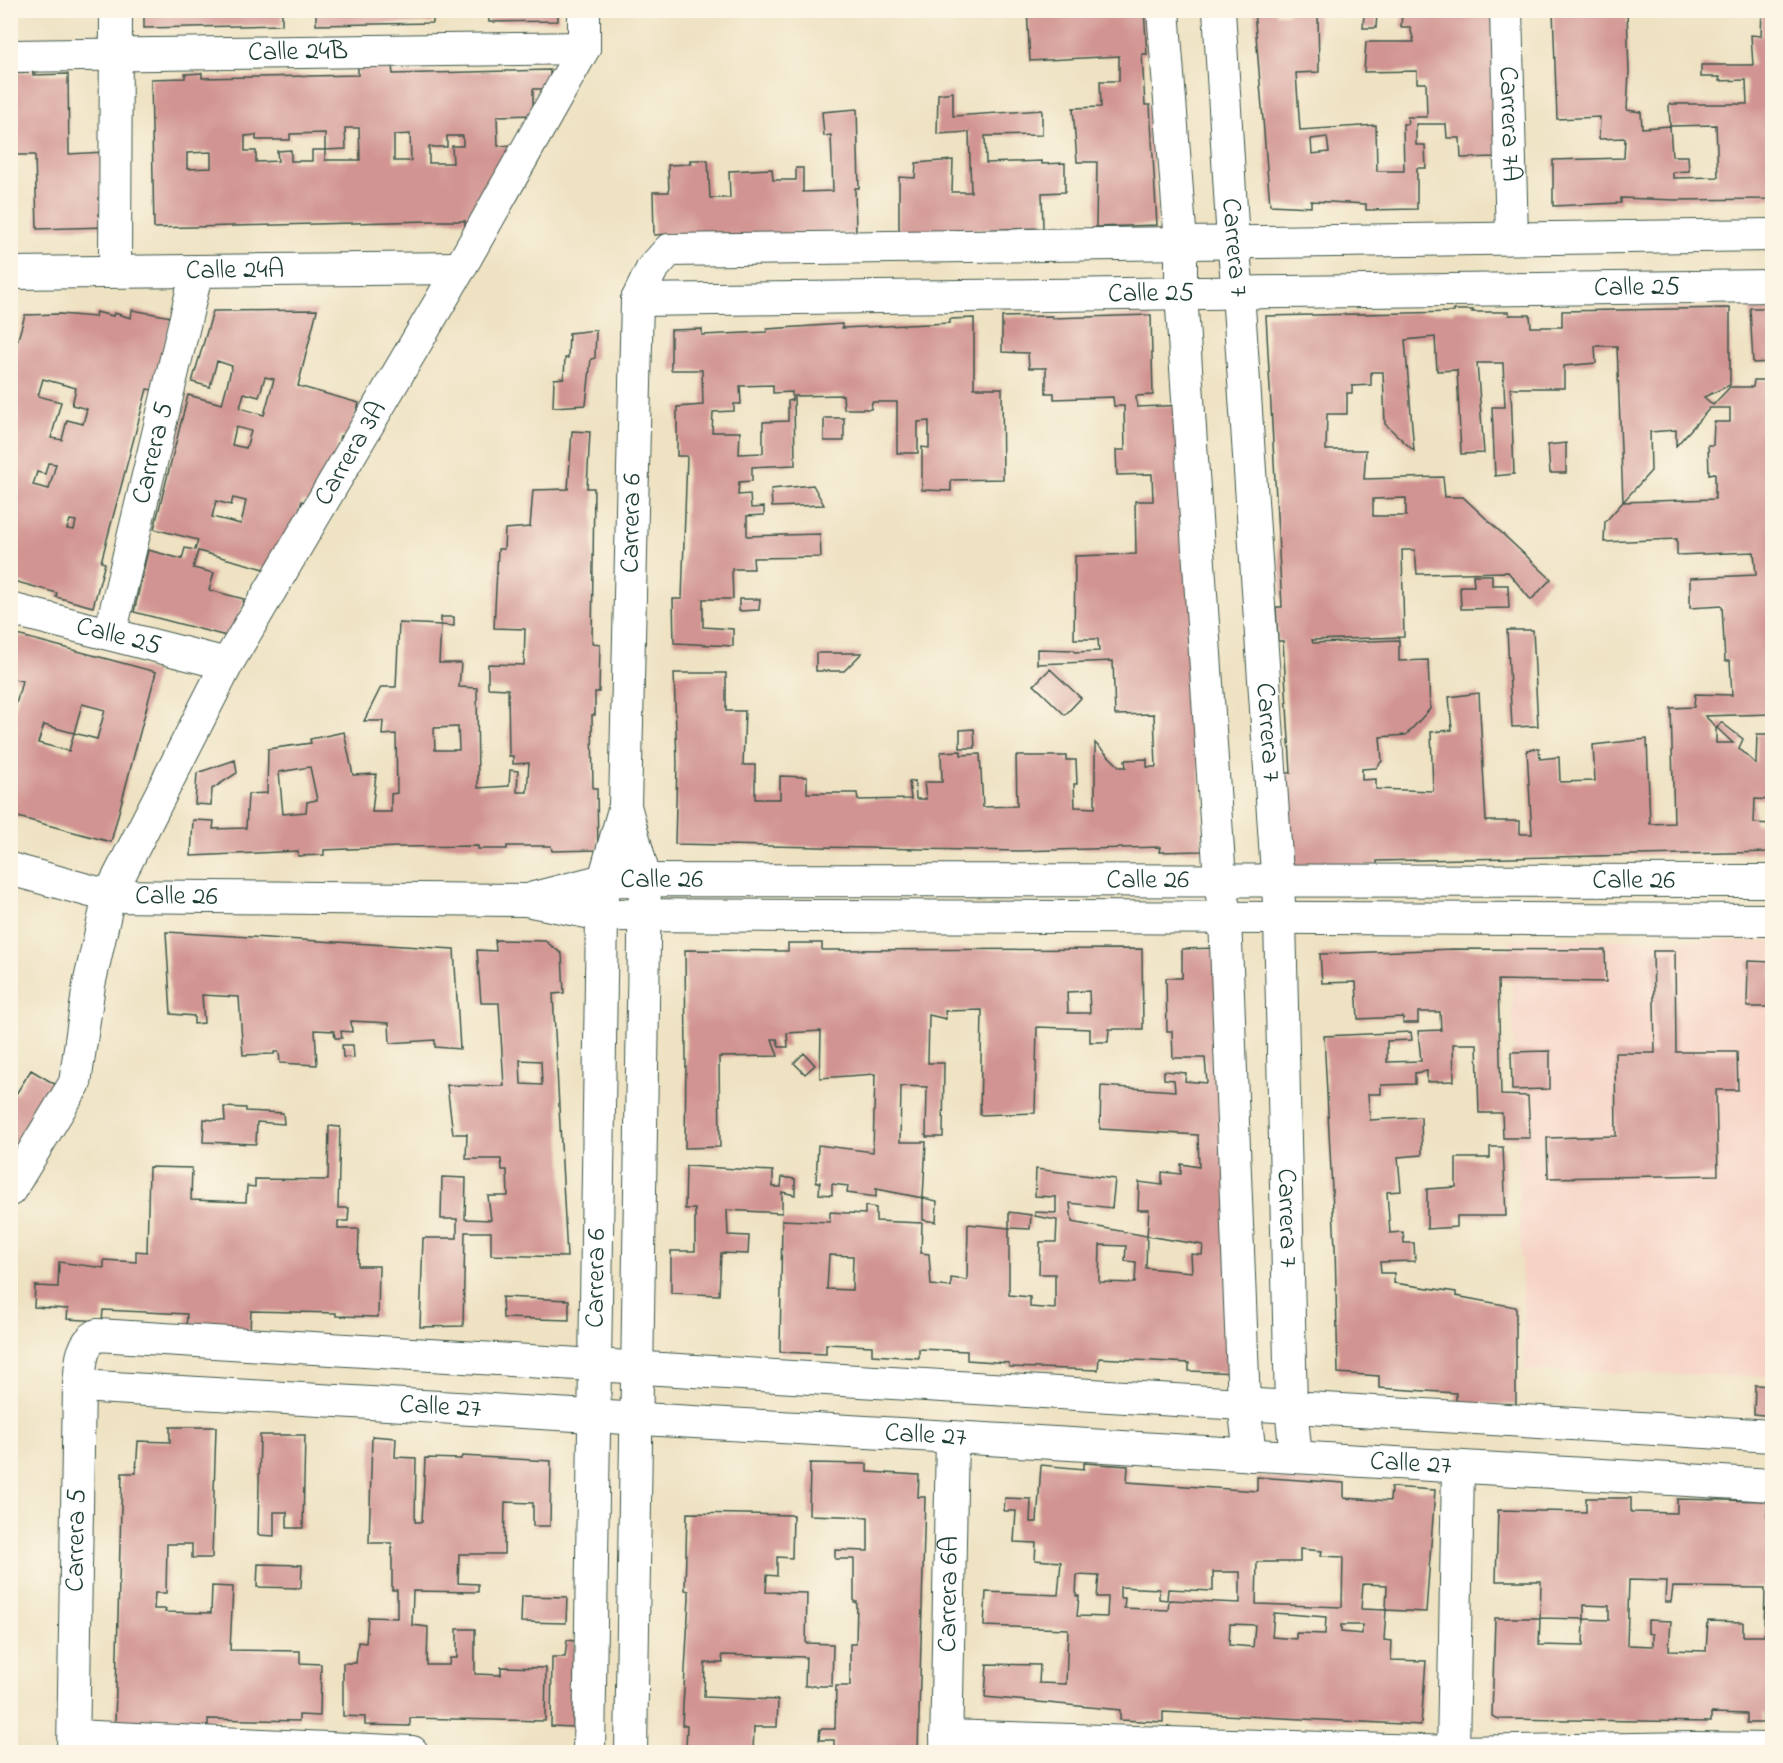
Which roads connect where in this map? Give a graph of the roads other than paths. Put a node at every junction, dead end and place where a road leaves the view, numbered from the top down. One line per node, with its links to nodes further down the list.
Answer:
1 (116, 10): 8 (street)
2 (584, 10): 6 (street, Carrera 3A)
3 (1163, 10): 12 (street, Carrera 7)
4 (1219, 10): 11 (street, Carrera 7)
5 (1506, 10): 10 (street, Carrera 7A)
6 (584, 48): 8 (street, Calle 24B); 14 (street, Carrera 3A)
7 (10, 56): 8 (street, Calle 24B)
8 (116, 56): 15 (street)
9 (1773, 235): 10 (street, Calle 25)
10 (1512, 238): 11 (street, Calle 25)
11 (1233, 242): 12 (street, Calle 25); 19 (street, Carrera 7)
12 (1181, 243): 13 (street, Calle 25); 20 (street, Carrera 7)
13 (669, 250): 21 (street, Carrera 6)
14 (460, 268): 16 (street, Calle 24A); 24 (street, Carrera 3A)
15 (115, 271): 16 (street, Calle 24A); 17 (street, Calle 24A)
16 (197, 271): 23 (street, Carrera 5)
17 (12, 279)
18 (1773, 286): 19 (street, Calle 25)
19 (1238, 292): 20 (street, Calle 25); 30 (street, Carrera 7)
20 (1181, 293): 21 (street, Calle 25); 29 (street, Carrera 7)
21 (637, 300): 25 (street, Carrera 6)
22 (10, 609): 23 (street, Calle 25)
23 (111, 634): 24 (street, Calle 25)
24 (227, 664): 32 (street, Carrera 3A)
25 (626, 806): 27 (street, Carrera 6); 28 (street, Carrera 6)
26 (10, 868): 32 (street, Calle 26)
27 (604, 880): 28 (street, Calle 26); 33 (street, Calle 26); 34 (street, Carrera 6)
28 (645, 880): 29 (street, Calle 26); 35 (street, Carrera 6)
29 (1220, 880): 30 (street, Calle 26); 36 (street, Carrera 7)
30 (1276, 880): 31 (street, Calle 26); 37 (street, Carrera 7)
31 (1773, 881)
32 (109, 896): 33 (street, Calle 26); 39 (street, Carrera 3A)
33 (526, 900): 34 (street, Calle 26)
34 (602, 915): 35 (street, Calle 26); 41 (street, Carrera 6)
35 (645, 915): 36 (street, Calle 26); 42 (street, Carrera 6)
36 (1225, 918): 37 (street, Calle 26); 44 (street, Carrera 7)
37 (1280, 918): 38 (street, Calle 26); 45 (street, Carrera 7)
38 (1773, 920)
39 (11, 1188)
40 (97, 1335): 41 (street, Calle 27); 43 (street, Carrera 5)
41 (595, 1365): 42 (street, Calle 27); 46 (street, Carrera 6)
42 (637, 1368): 44 (street, Calle 27); 47 (street, Carrera 6)
43 (79, 1386): 46 (street, Calle 27); 54 (street, Carrera 5)
44 (1244, 1404): 45 (street, Calle 27); 50 (street, Carrera 7)
45 (1291, 1407): 48 (street, Calle 27); 51 (street, Carrera 7)
46 (594, 1416): 47 (street, Calle 27); 59 (street, Carrera 6)
47 (636, 1418): 49 (street, Calle 27); 60 (street, Carrera 6)
48 (1773, 1436)
49 (952, 1437): 50 (street, Calle 27); 55 (street, Carrera 6A)
50 (1250, 1455): 51 (street, Calle 27)
51 (1296, 1457): 52 (street, Calle 27)
52 (1458, 1467): 53 (street, Calle 27); 61 (street)
53 (1773, 1485)
54 (74, 1744): 58 (street)
55 (946, 1744): 61 (street)
56 (1773, 1749): 57 (street)
57 (1695, 1750): 61 (street)
58 (412, 1752)
59 (589, 1752)
60 (631, 1752)
61 (1453, 1752)

